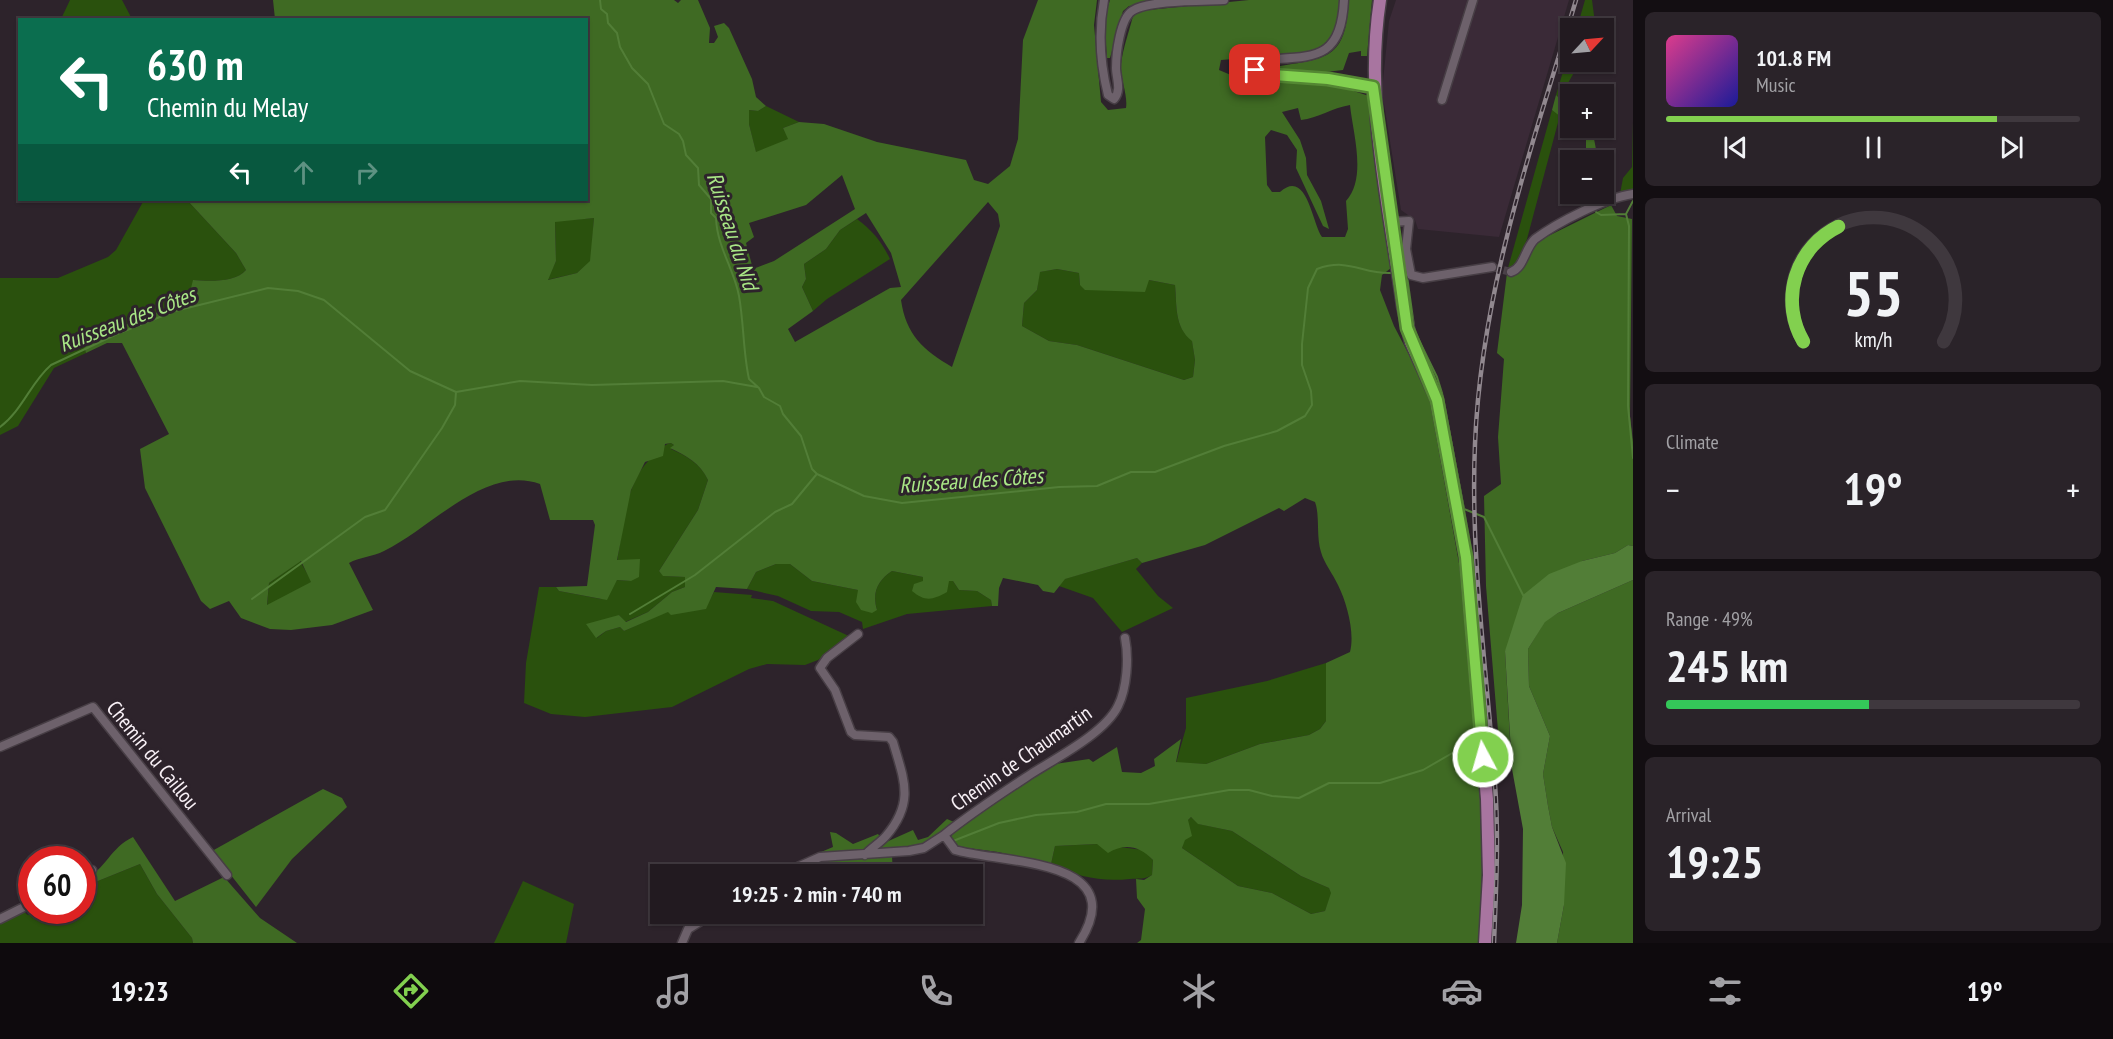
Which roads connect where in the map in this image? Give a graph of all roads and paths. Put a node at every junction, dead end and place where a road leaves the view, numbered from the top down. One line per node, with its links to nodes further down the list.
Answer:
1 (1104, 0): 2 (street)
2 (1224, 0)
3 (1344, 0): 6 (street)
4 (1380, 0): 6 (main road)
5 (1473, 0): 7 (street)
6 (1373, 87): 9 (main road)
7 (1442, 100)
8 (1633, 194): 11 (street)
9 (1390, 222): 10 (street); 24 (main road)
10 (1492, 267)
11 (1511, 272)
12 (858, 634): 16 (street)
13 (1125, 638): 15 (street, Chemin de Chaumartin)
14 (0, 747): 18 (street, Chemin du Caillou)
15 (944, 835): 16 (street); 23 (street, Chemin de Chaumartin)
16 (865, 855): 17 (street)
17 (804, 864)
18 (227, 875)
19 (18, 910): 20 (street)
20 (0, 918)
21 (696, 924): 22 (street)
22 (682, 943)
23 (1079, 943)
24 (1485, 943)

